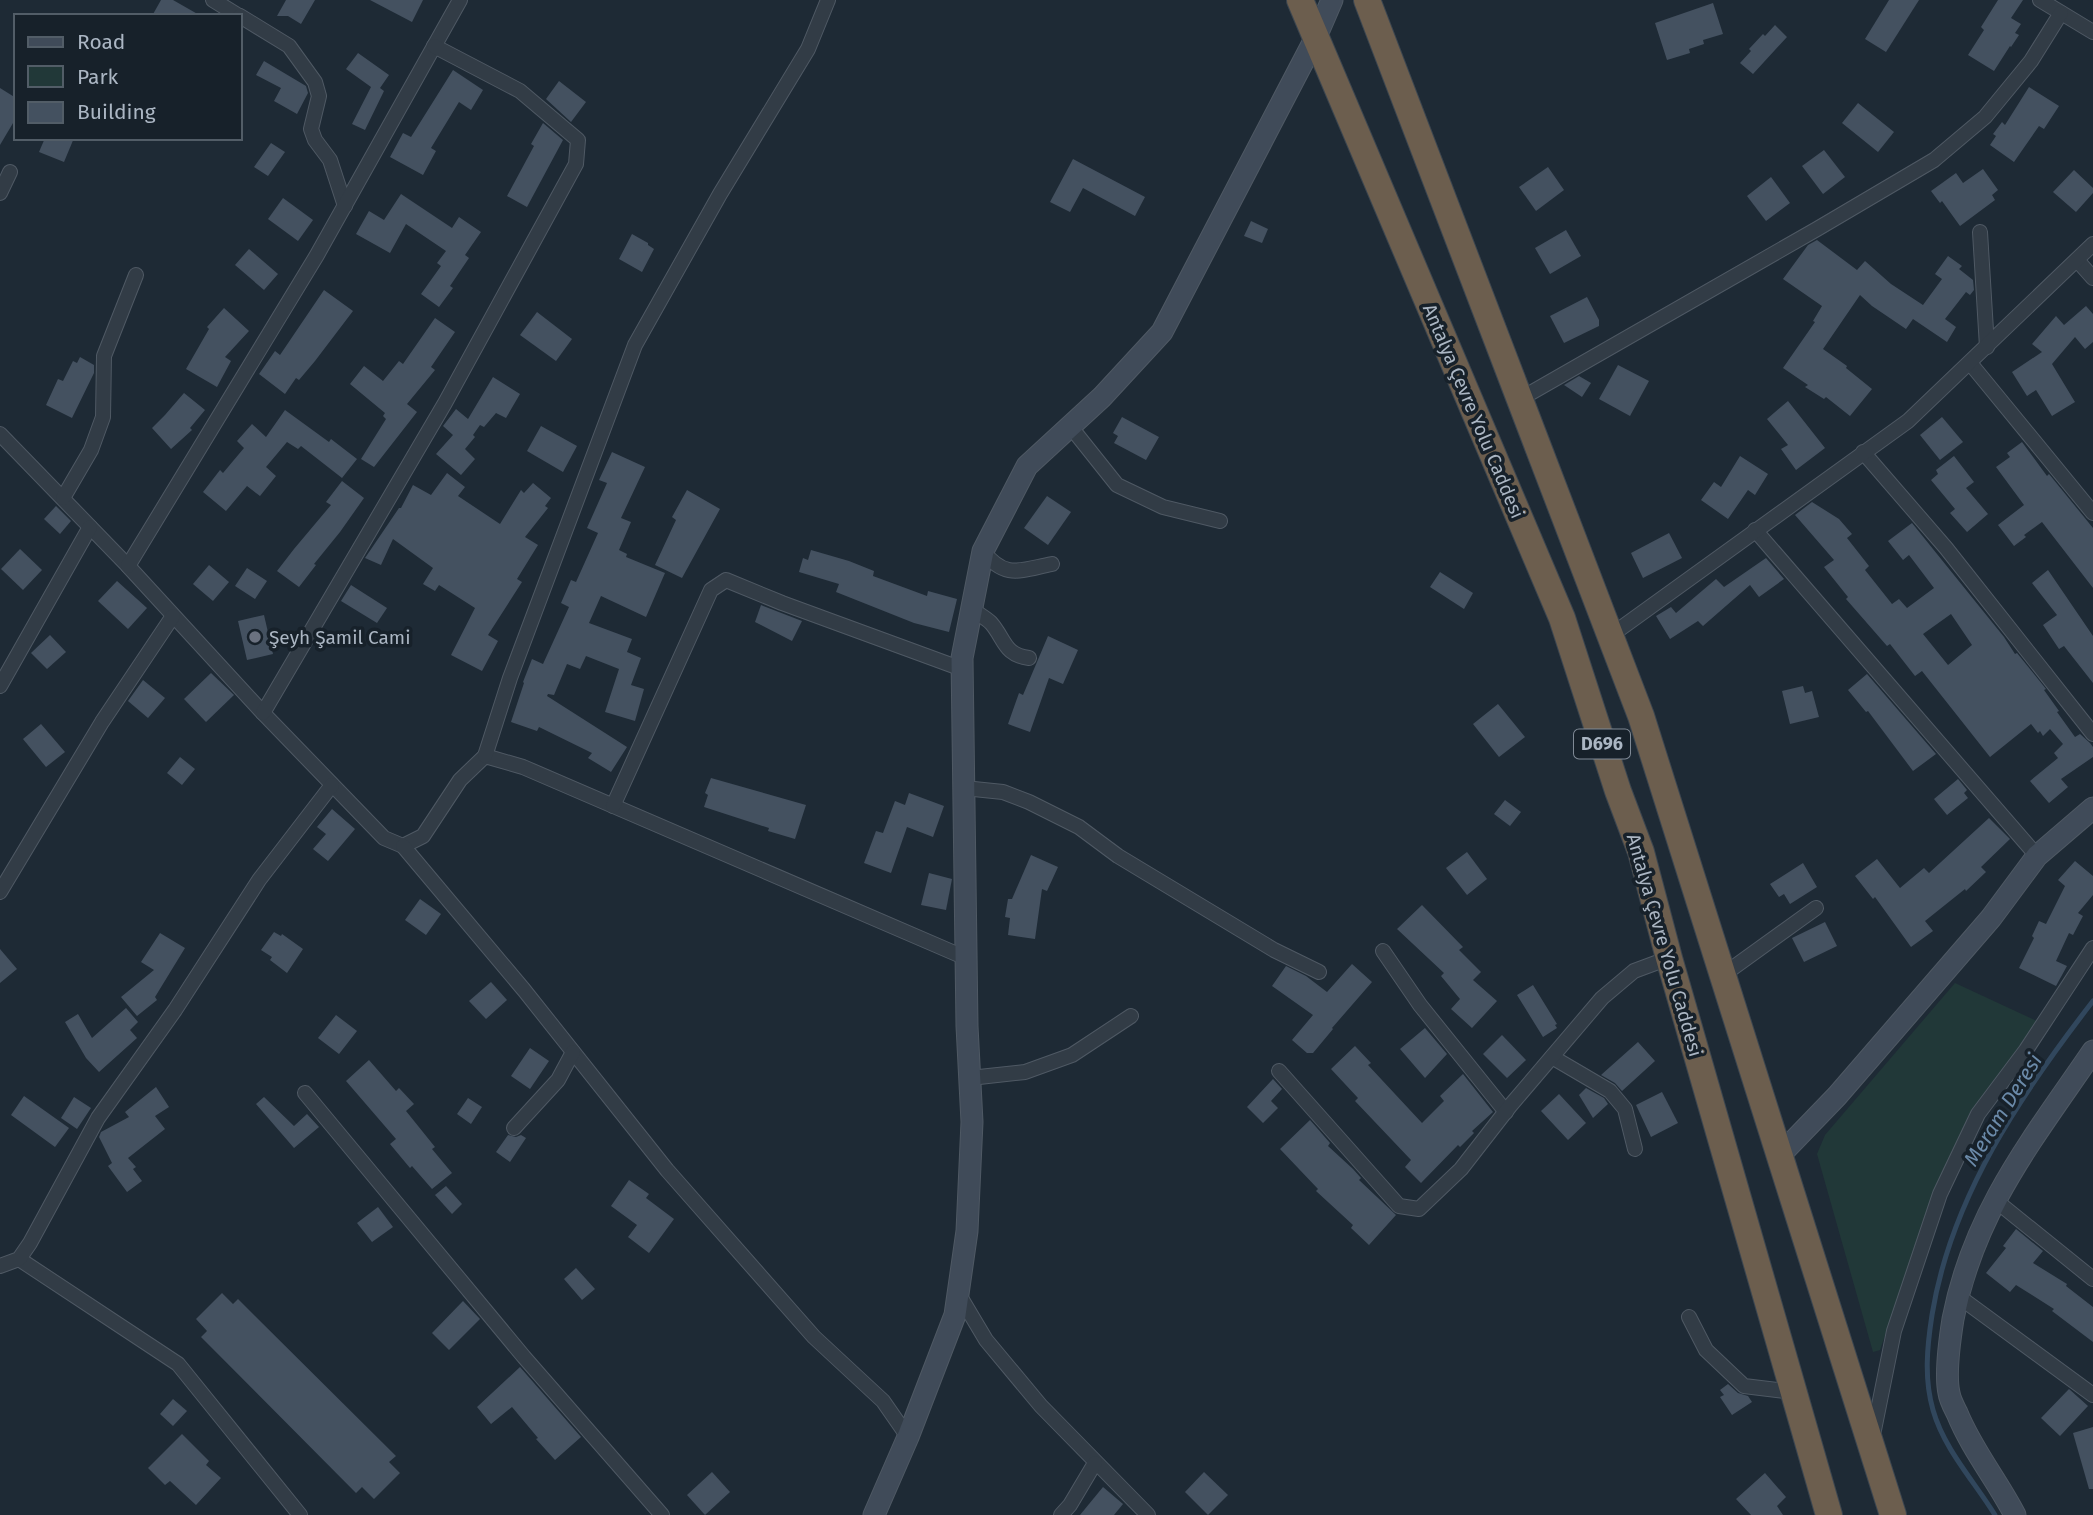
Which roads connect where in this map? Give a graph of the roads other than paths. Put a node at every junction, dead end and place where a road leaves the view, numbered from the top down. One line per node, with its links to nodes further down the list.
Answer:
1 (213, 0): 9 (street)
2 (460, 0): 13 (street)
3 (828, 0): 44 (street)
4 (1300, 0): 12 (highway, Antalya Çevre Yolu Caddesi / D696)
5 (1332, 0): 12 (street)
6 (1367, 0): 24 (highway, D696)
7 (2040, 0): 8 (street)
8 (2061, 13): 11 (street); 24 (street)
9 (236, 14)
10 (242, 18): 16 (street)
11 (2093, 32)
12 (1316, 37): 25 (street); 56 (highway, Antalya Çevre Yolu Caddesi / D696)
13 (434, 46): 16 (street); 42 (street)
14 (10, 172): 15 (street)
15 (0, 193)
16 (345, 206): 35 (street)
17 (1980, 232): 22 (street)
18 (2093, 244): 19 (street)
19 (2077, 260): 21 (street); 22 (street)
20 (136, 275): 28 (street)
21 (2093, 278)
22 (1987, 347): 23 (street)
23 (1970, 363): 27 (street); 29 (street)
24 (1520, 399): 38 (highway, D696)
25 (1070, 426): 30 (street); 33 (street)
26 (0, 434): 28 (street)
27 (1863, 452): 32 (street); 43 (street)
28 (63, 498): 31 (street)
29 (2093, 513)
30 (1220, 521)
31 (90, 527): 35 (street); 41 (street)
32 (1755, 530): 38 (street); 50 (street)
33 (983, 551): 34 (street); 36 (street)
34 (1052, 564)
35 (128, 566): 37 (street)
36 (972, 609): 39 (street); 40 (street)
37 (173, 616): 42 (street); 51 (street)
38 (1610, 636): 58 (highway, D696)
39 (1029, 658)
40 (962, 669): 46 (street); 47 (street)
41 (0, 686)
42 (262, 713): 45 (street)
43 (2093, 734)
44 (485, 756): 47 (street); 49 (street)
45 (332, 785): 49 (street); 71 (street)
46 (964, 788): 55 (street); 57 (street)
47 (613, 806): 55 (street)
48 (2093, 808): 50 (street)
49 (403, 846): 61 (street)
50 (2037, 856): 69 (street)
51 (0, 892)
52 (1816, 908): 58 (street)
53 (2093, 948): 80 (street)
54 (1383, 951): 66 (street)
55 (966, 958): 64 (street)
56 (1669, 958): 62 (street); 77 (highway, Antalya Çevre Yolu Caddesi / D696)
57 (1319, 972)
58 (1723, 975): 69 (highway, D696)
59 (1131, 1016): 64 (street)
60 (2093, 1051): 70 (street)
61 (573, 1052): 67 (street); 79 (street)
62 (1552, 1057): 66 (street); 68 (street)
63 (1279, 1071): 66 (street)
64 (970, 1078): 74 (street)
65 (305, 1093): 83 (street)
66 (1506, 1112)
67 (514, 1128)
68 (1635, 1149)
69 (1780, 1154): 80 (highway, D696)
70 (1994, 1200): 73 (street); 75 (street)
71 (19, 1259): 72 (street); 82 (street)
72 (0, 1266)
73 (2093, 1279)
74 (958, 1293): 79 (street); 81 (street)
75 (1958, 1296): 78 (street); 89 (street)
76 (1689, 1317): 77 (street)
77 (1793, 1392): 87 (highway, Antalya Çevre Yolu Caddesi / D696)
78 (2093, 1395)
79 (908, 1437): 84 (street)
80 (1871, 1445): 88 (highway, D696)
81 (1095, 1463): 85 (street); 86 (street)
82 (300, 1515)
83 (662, 1515)
84 (874, 1515)
85 (1061, 1515)
86 (1148, 1515)
87 (1829, 1515)
88 (1893, 1515)
89 (2015, 1515)

